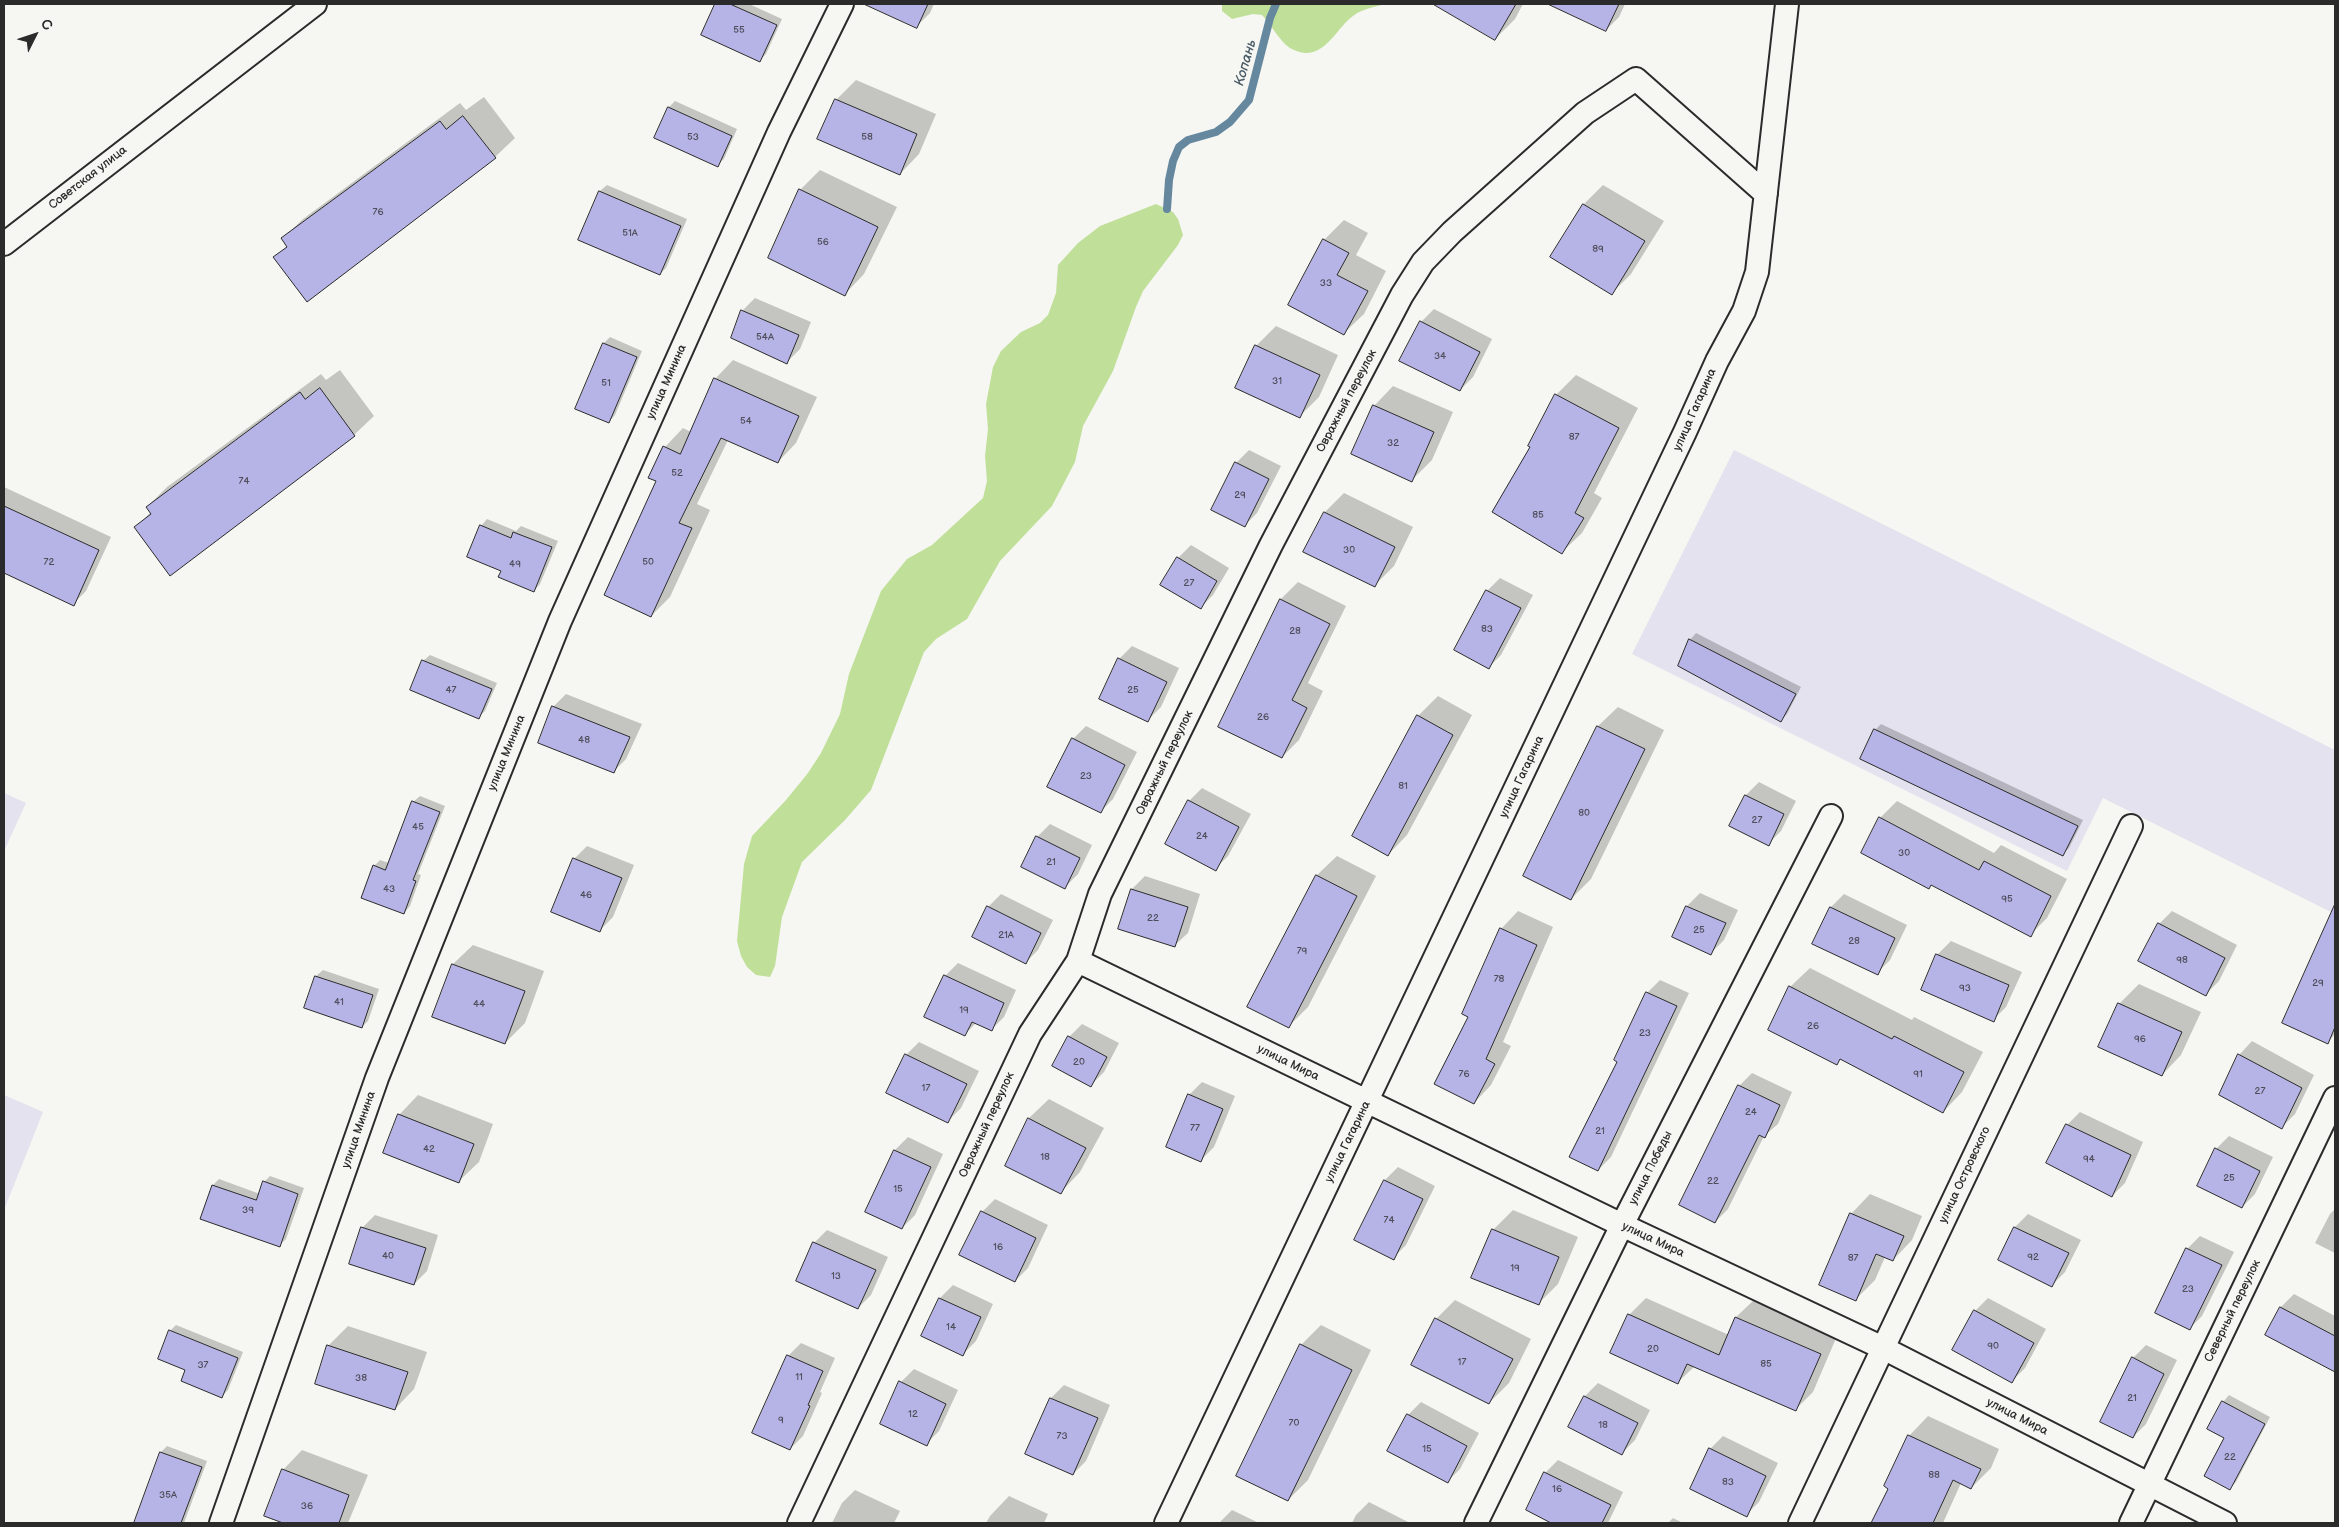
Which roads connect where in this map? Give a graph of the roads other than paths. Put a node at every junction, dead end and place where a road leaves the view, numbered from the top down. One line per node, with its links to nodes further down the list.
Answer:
1 (315, 4): 5 (street, Советская улица)
2 (842, 4): 14 (street, улица Минина)
3 (1787, 4): 4 (street, улица Гагарина)
4 (1766, 194): 8 (street, Овражный переулок); 10 (street, улица Гагарина)
5 (4, 244)
6 (1831, 816): 11 (street, улица Победы)
7 (2131, 826): 12 (street, улица Островского)
8 (1078, 961): 10 (street, улица Мира); 15 (street, Овражный переулок)
9 (2335, 1098): 13 (street, Северный переулок)
10 (1368, 1102): 11 (street, улица Мира); 16 (street, улица Гагарина)
11 (1622, 1225): 12 (street, улица Мира); 17 (street, улица Победы)
12 (1883, 1348): 13 (street, улица Мира); 18 (street, улица Островского)
13 (2150, 1485): 19 (street, Северный переулок); 20 (street, улица Мира)
14 (221, 1523)
15 (799, 1523)
16 (1166, 1523)
17 (1476, 1523)
18 (1800, 1523)
19 (2131, 1523)
20 (2225, 1523)

